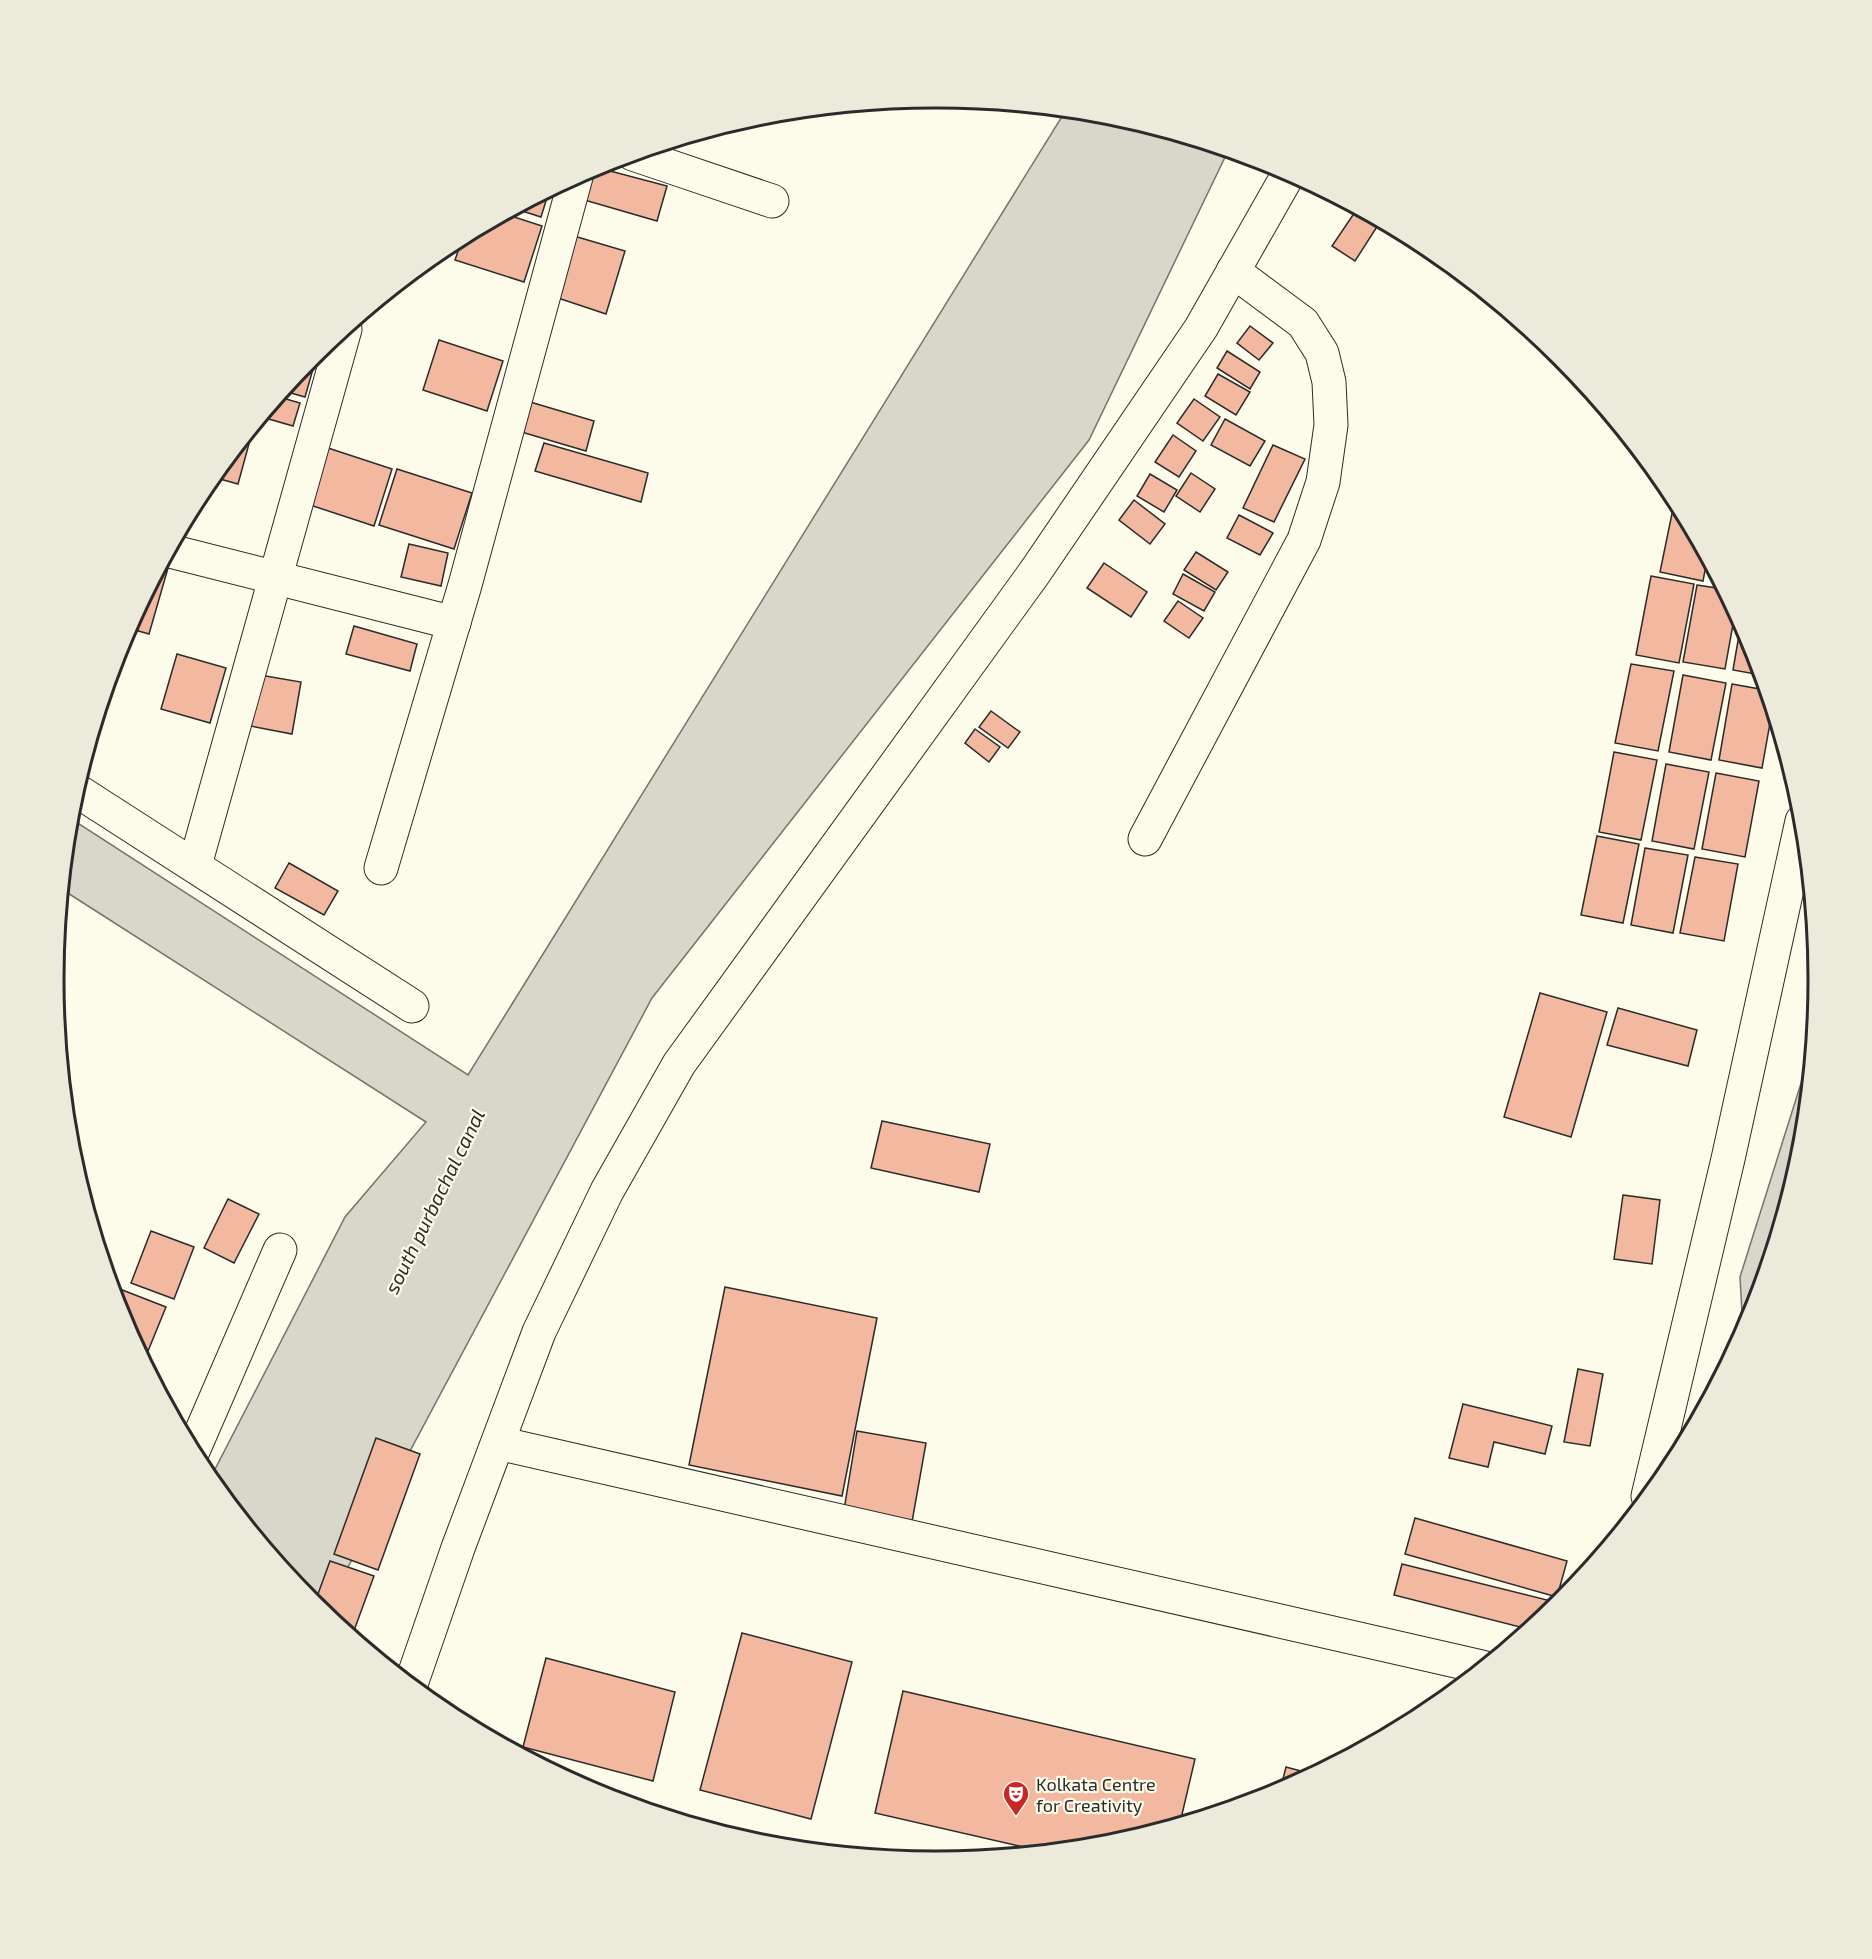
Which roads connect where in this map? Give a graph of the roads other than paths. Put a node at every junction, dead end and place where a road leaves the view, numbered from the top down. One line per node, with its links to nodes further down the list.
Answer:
1 (645, 158): 4 (street)
2 (1285, 181): 5 (street)
3 (573, 188): 9 (street)
4 (772, 201)
5 (1233, 271): 11 (street); 18 (street)
6 (341, 343): 8 (street)
7 (176, 553): 8 (street)
8 (274, 577): 9 (street); 13 (street)
9 (454, 623): 14 (street)
10 (84, 795): 13 (street)
11 (1145, 839)
12 (1797, 845): 19 (street)
13 (195, 865): 15 (street)
14 (381, 868)
15 (412, 1006)
16 (280, 1250): 17 (street)
17 (197, 1441)
18 (498, 1443): 20 (street); 21 (street)
19 (1653, 1475)
20 (1474, 1665)
21 (413, 1677)

